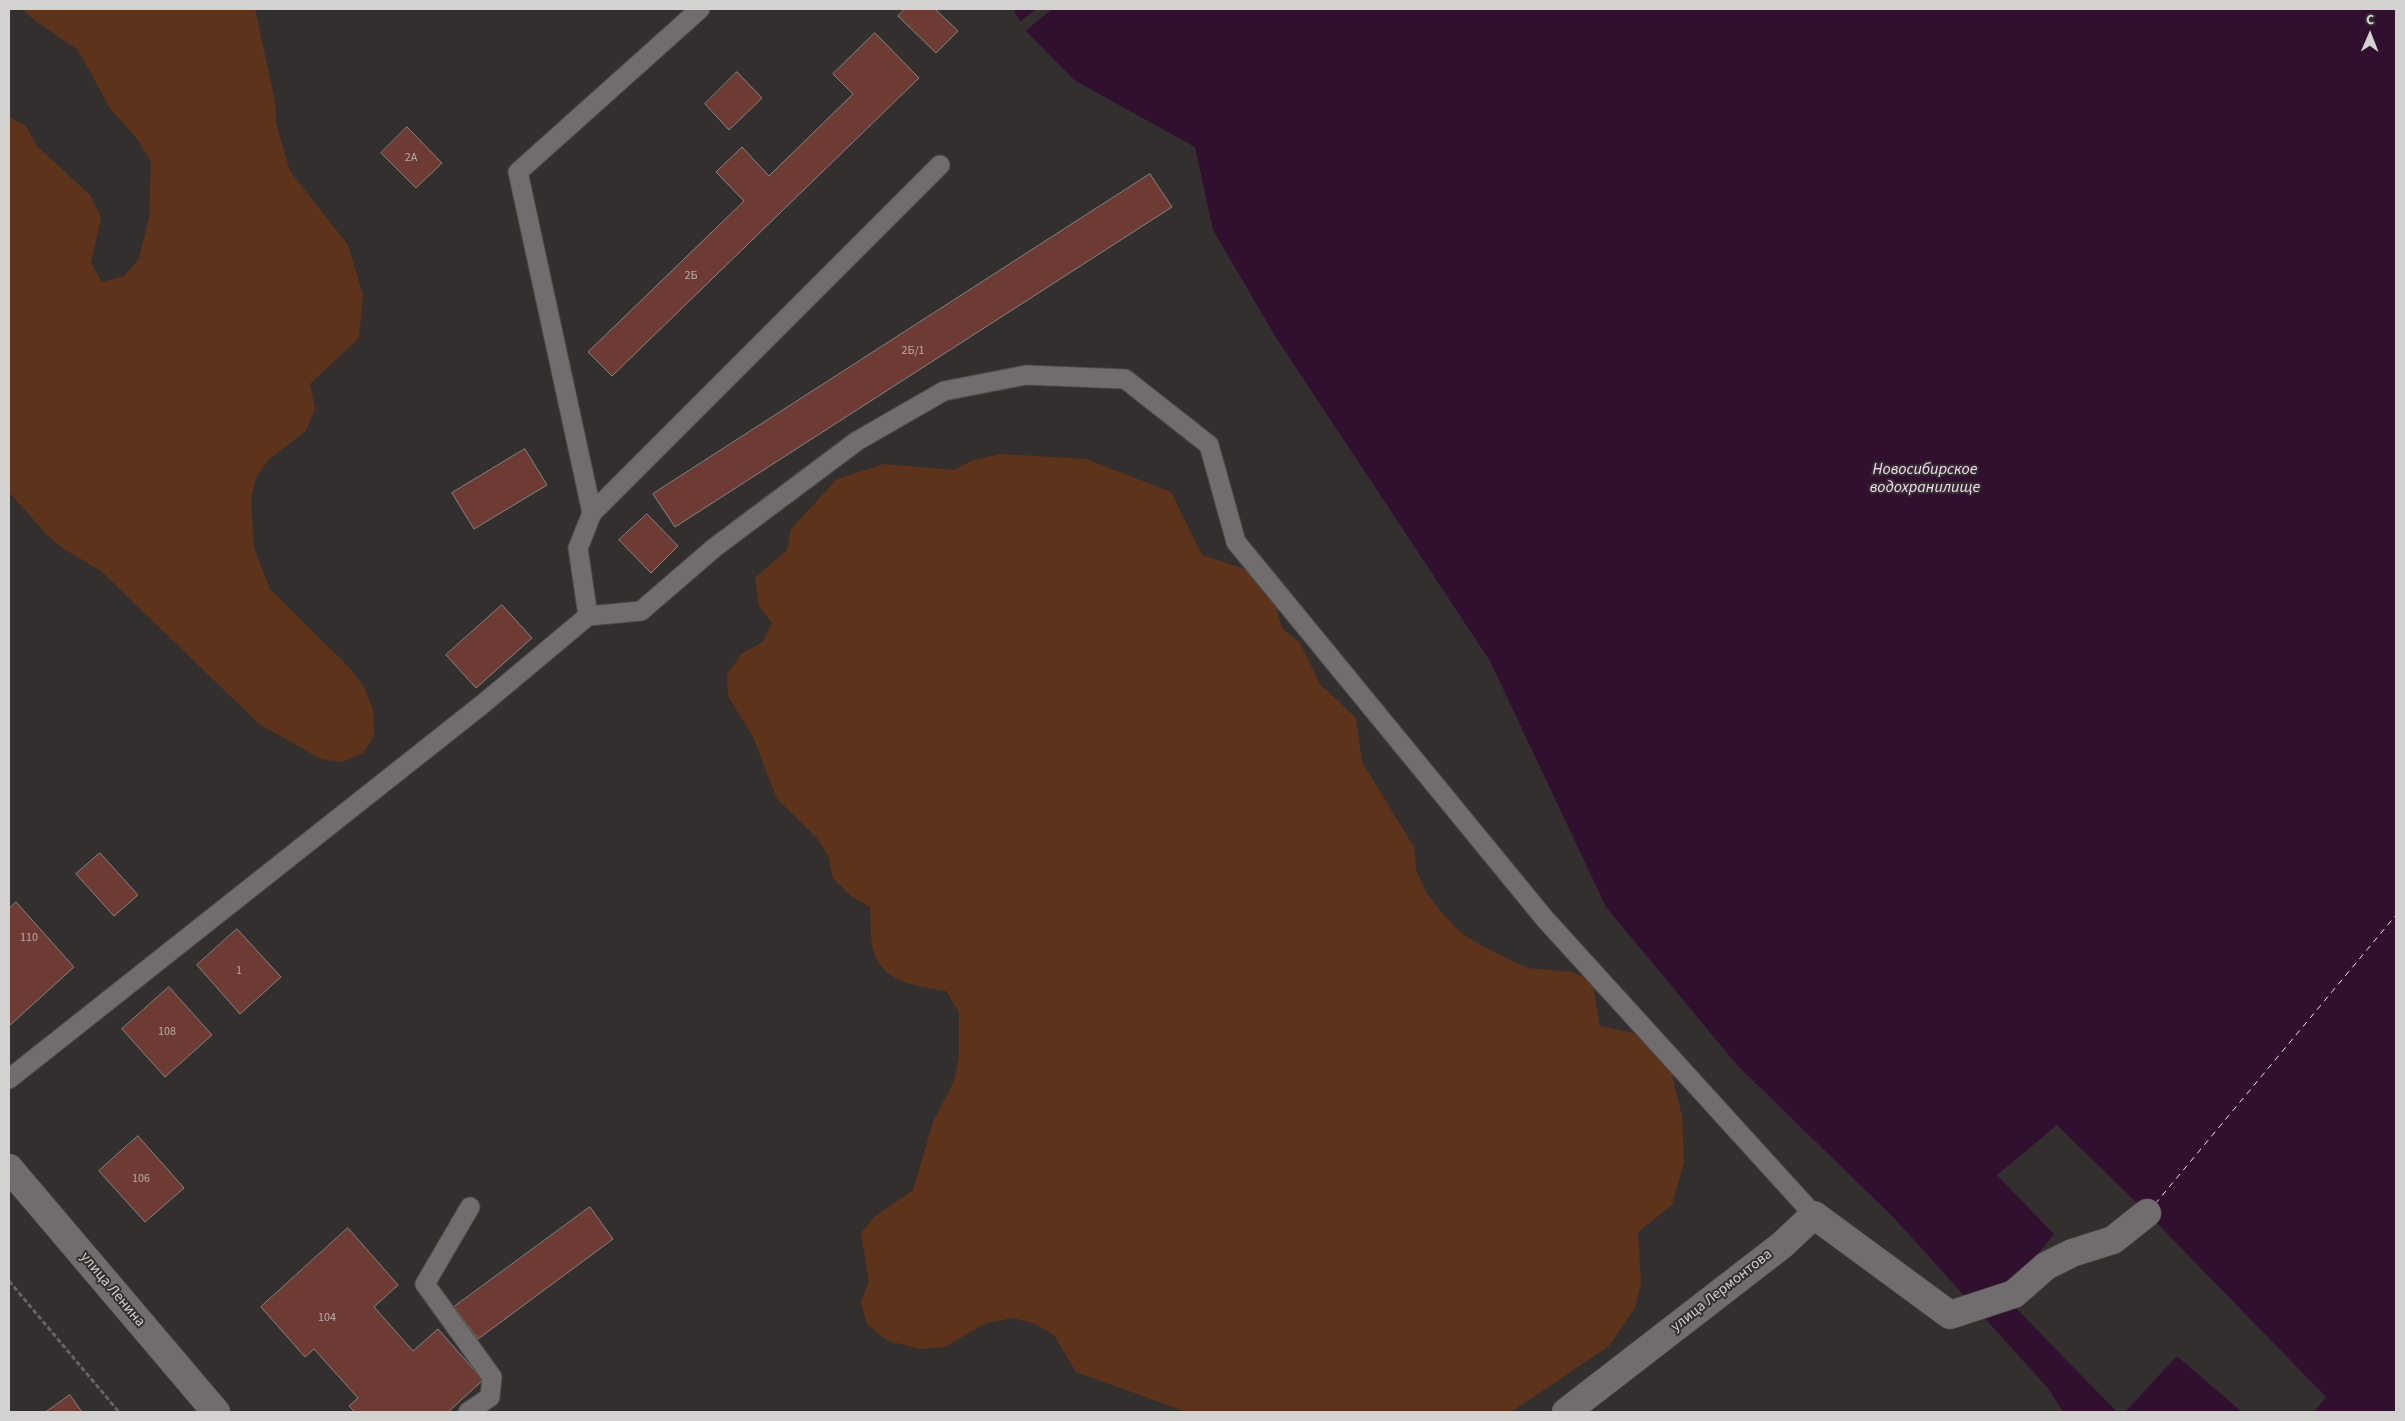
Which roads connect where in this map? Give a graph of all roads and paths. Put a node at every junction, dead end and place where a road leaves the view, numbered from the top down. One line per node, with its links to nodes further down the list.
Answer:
1 (700, 9): 3 (lane)
2 (940, 165): 3 (lane)
3 (592, 513): 4 (lane)
4 (588, 616): 5 (lane); 9 (lane)
5 (9, 1079)
6 (9, 1168): 12 (street, улица Ленина)
7 (470, 1207): 13 (lane)
8 (2147, 1213): 9 (street)
9 (1814, 1215): 14 (street, улица Лермонтова)
10 (9, 1281): 11 (path)
11 (119, 1412)
12 (216, 1412)
13 (468, 1412)
14 (1566, 1412)

